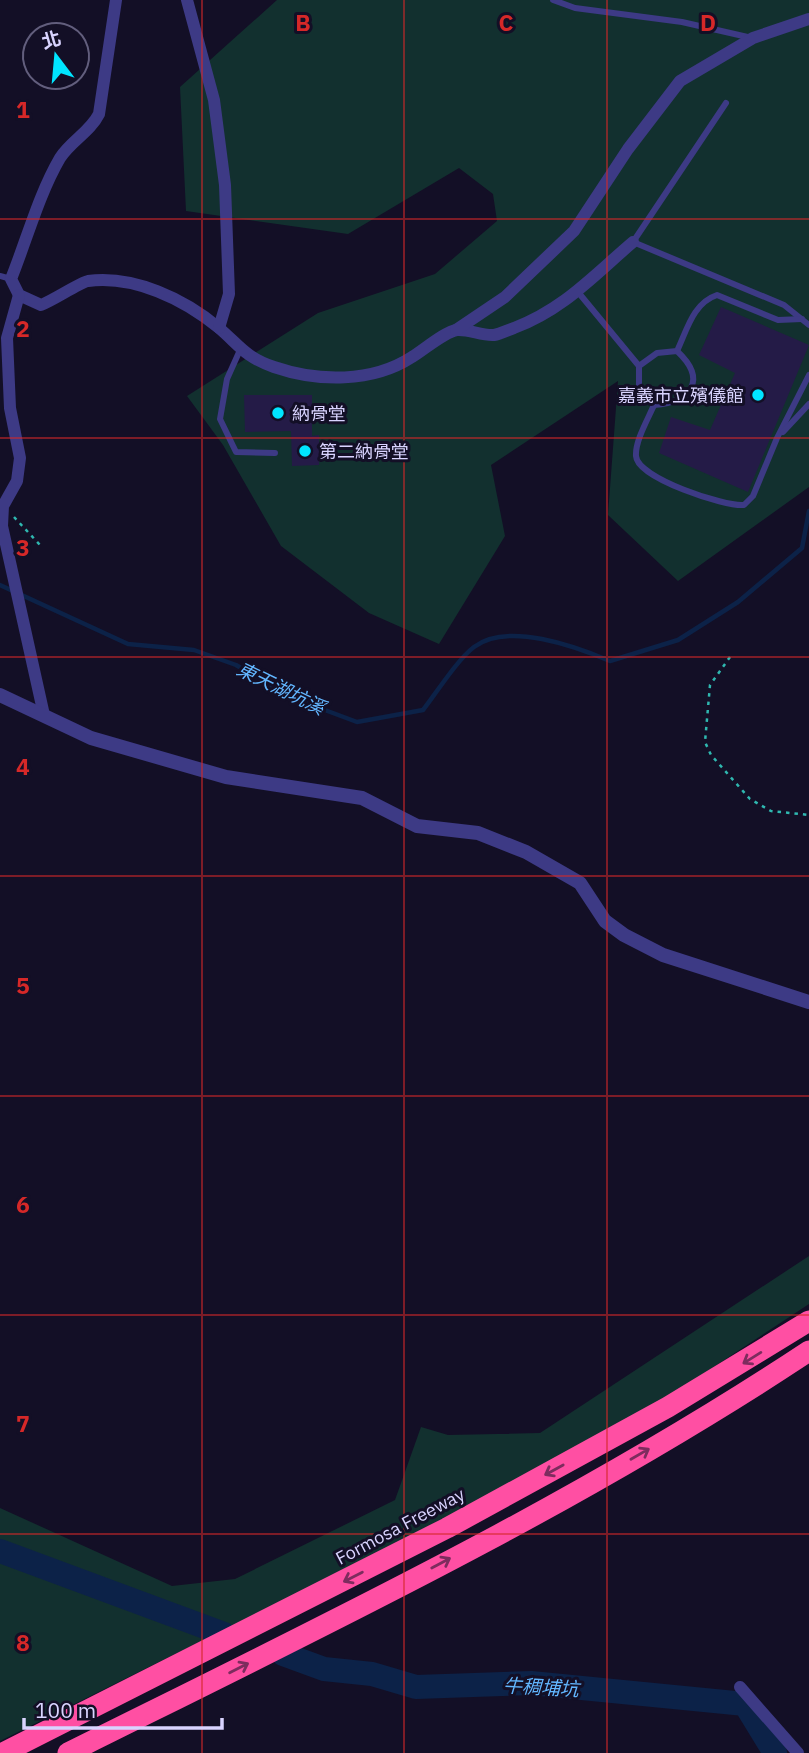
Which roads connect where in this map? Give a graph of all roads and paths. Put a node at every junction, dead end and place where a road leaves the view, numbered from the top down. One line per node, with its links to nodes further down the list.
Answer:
1 (116, 0): 8 (street)
2 (187, 0): 13 (street)
3 (553, 0): 5 (lane)
4 (809, 19): 5 (street)
5 (754, 38): 14 (street)
6 (726, 103): 7 (lane)
7 (633, 242): 9 (street); 11 (lane)
8 (6, 277): 10 (street)
9 (578, 292): 14 (street); 17 (lane)
10 (19, 295): 13 (street); 23 (street)
11 (803, 320): 12 (lane); 16 (lane)
12 (809, 325)
13 (219, 328): 15 (street)
14 (456, 330): 15 (street)
15 (240, 351): 22 (lane)
16 (677, 351): 17 (lane); 20 (lane)
17 (639, 366): 20 (lane)
18 (809, 375): 21 (lane)
19 (809, 404): 21 (lane)
20 (654, 405): 21 (lane)
21 (777, 438)
22 (275, 453)
23 (3, 506): 24 (path); 27 (street)
24 (40, 545)
25 (730, 657): 28 (path)
26 (0, 695): 27 (street)
27 (44, 715): 29 (street)
28 (809, 816)
29 (809, 1002)
30 (809, 1321): 33 (highway, Formosa Freeway, one-way to 33)
31 (809, 1351): 34 (highway, one-way to 31)
32 (740, 1687): 35 (street)
33 (2, 1753)
34 (68, 1753)
35 (798, 1753)

